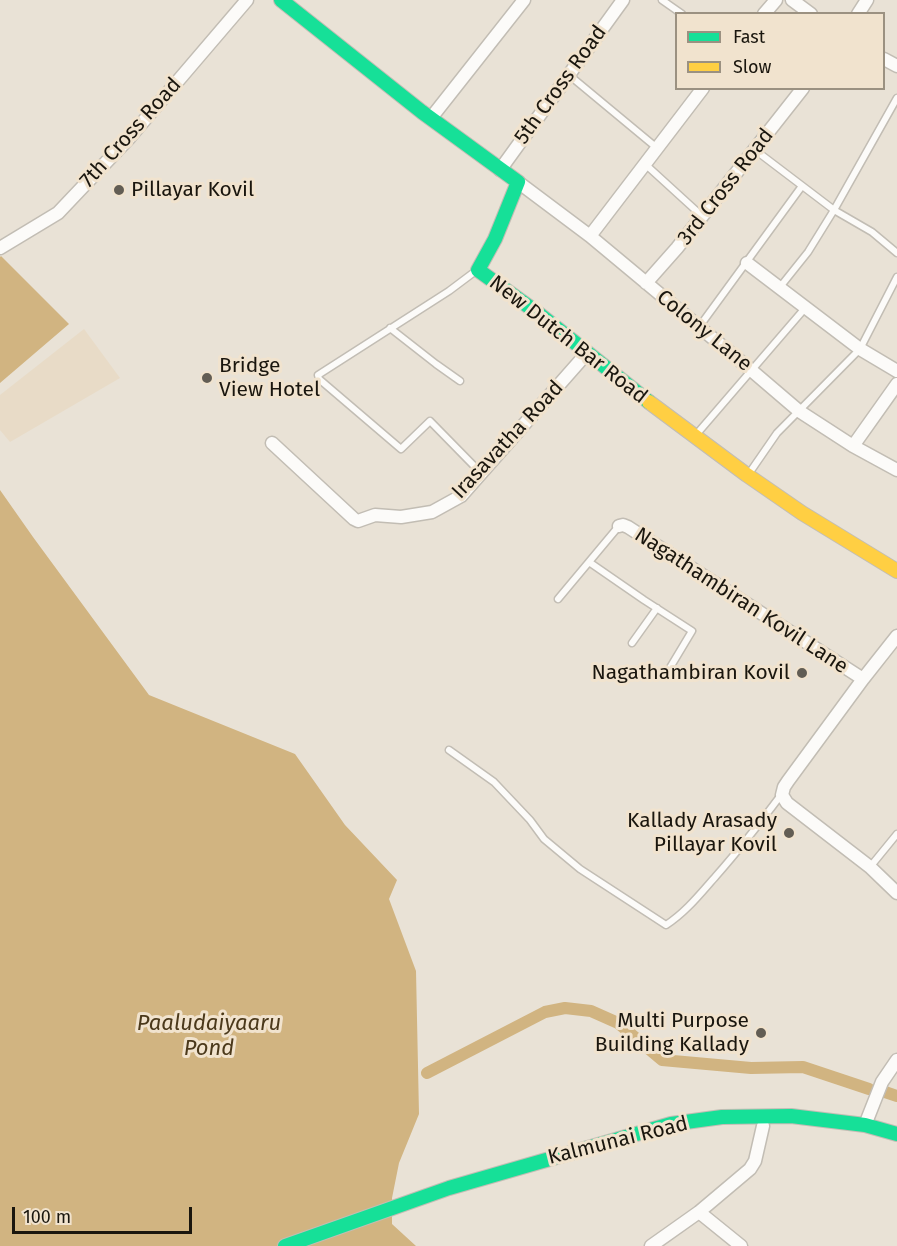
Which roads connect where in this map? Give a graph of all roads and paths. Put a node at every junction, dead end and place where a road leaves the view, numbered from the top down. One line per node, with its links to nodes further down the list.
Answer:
1 (247, 0): 25 (street, 7th Cross Road)
2 (281, 0): 15 (main road)
3 (524, 0): 15 (street)
4 (623, 0): 11 (street, 5th Cross Road)
5 (662, 0): 8 (lane)
6 (776, 0): 9 (street)
7 (792, 0): 10 (street)
8 (679, 12)
9 (766, 12)
10 (808, 12)
11 (568, 75): 16 (lane); 19 (street, 5th Cross Road)
12 (701, 90): 16 (street)
13 (801, 90): 17 (street, 3rd Cross Road)
14 (897, 98): 22 (lane)
15 (431, 118): 19 (main road)
16 (657, 148): 18 (street)
17 (755, 150): 21 (lane); 23 (street, 3rd Cross Road)
18 (645, 164): 23 (lane); 24 (street)
19 (500, 170): 20 (main road)
20 (518, 182): 24 (street, Colony Lane); 28 (main road, New Dutch Bar Road)
21 (802, 186): 22 (lane); 27 (lane)
22 (834, 210): 26 (lane); 31 (lane)
23 (702, 216): 30 (street, 3rd Cross Road)
24 (590, 236): 30 (street, Colony Lane)
25 (0, 248)
26 (897, 253)
27 (747, 262): 31 (street); 33 (lane)
28 (478, 270): 34 (lane); 36 (main road, New Dutch Bar Road)
29 (897, 277): 35 (lane)
30 (646, 283): 33 (street, Colony Lane)
31 (780, 287): 32 (street)
32 (806, 307): 35 (street); 37 (lane)
33 (699, 327): 37 (street, Colony Lane)
34 (390, 328): 39 (lane); 46 (lane)
35 (861, 349): 38 (street); 41 (lane)
36 (587, 353): 42 (main road, New Dutch Bar Road); 46 (street, Irasavatha Road)
37 (751, 370): 41 (street, Colony Lane); 42 (lane)
38 (897, 372)
39 (460, 381)
40 (897, 384): 44 (street)
41 (799, 411): 44 (street, Colony Lane); 47 (lane)
42 (694, 436): 47 (main road, New Dutch Bar Road)
43 (272, 443): 46 (street, Irasavatha Road)
44 (853, 446): 45 (street, Colony Lane)
45 (897, 470)
46 (482, 473)
47 (747, 475): 50 (main road, New Dutch Bar Road)
48 (619, 526): 49 (lane); 56 (street, Nagathambiran Kovil Lane)
49 (589, 562): 51 (lane); 52 (lane)
50 (897, 571)
51 (558, 599)
52 (657, 608): 54 (lane); 55 (lane)
53 (897, 636): 56 (street)
54 (632, 643)
55 (668, 671)
56 (863, 679): 58 (street)
57 (449, 750): 58 (lane)
58 (782, 795): 60 (street)
59 (897, 834): 60 (lane)
60 (870, 867): 61 (street)
61 (897, 893)
62 (897, 1060): 64 (street)
63 (763, 1126): 64 (main road, Kalmunai Road); 67 (main road, Kalmunai Road); 68 (street)
64 (863, 1130): 65 (main road, Kalmunai Road); 66 (main road, Kalmunai Road); 67 (main road, Kalmunai Road)
65 (897, 1134)
66 (897, 1145)
67 (451, 1191): 69 (main road); 70 (main road)
68 (699, 1212): 71 (street); 72 (street)
69 (285, 1246)
70 (306, 1246)
71 (651, 1246)
72 (741, 1246)

